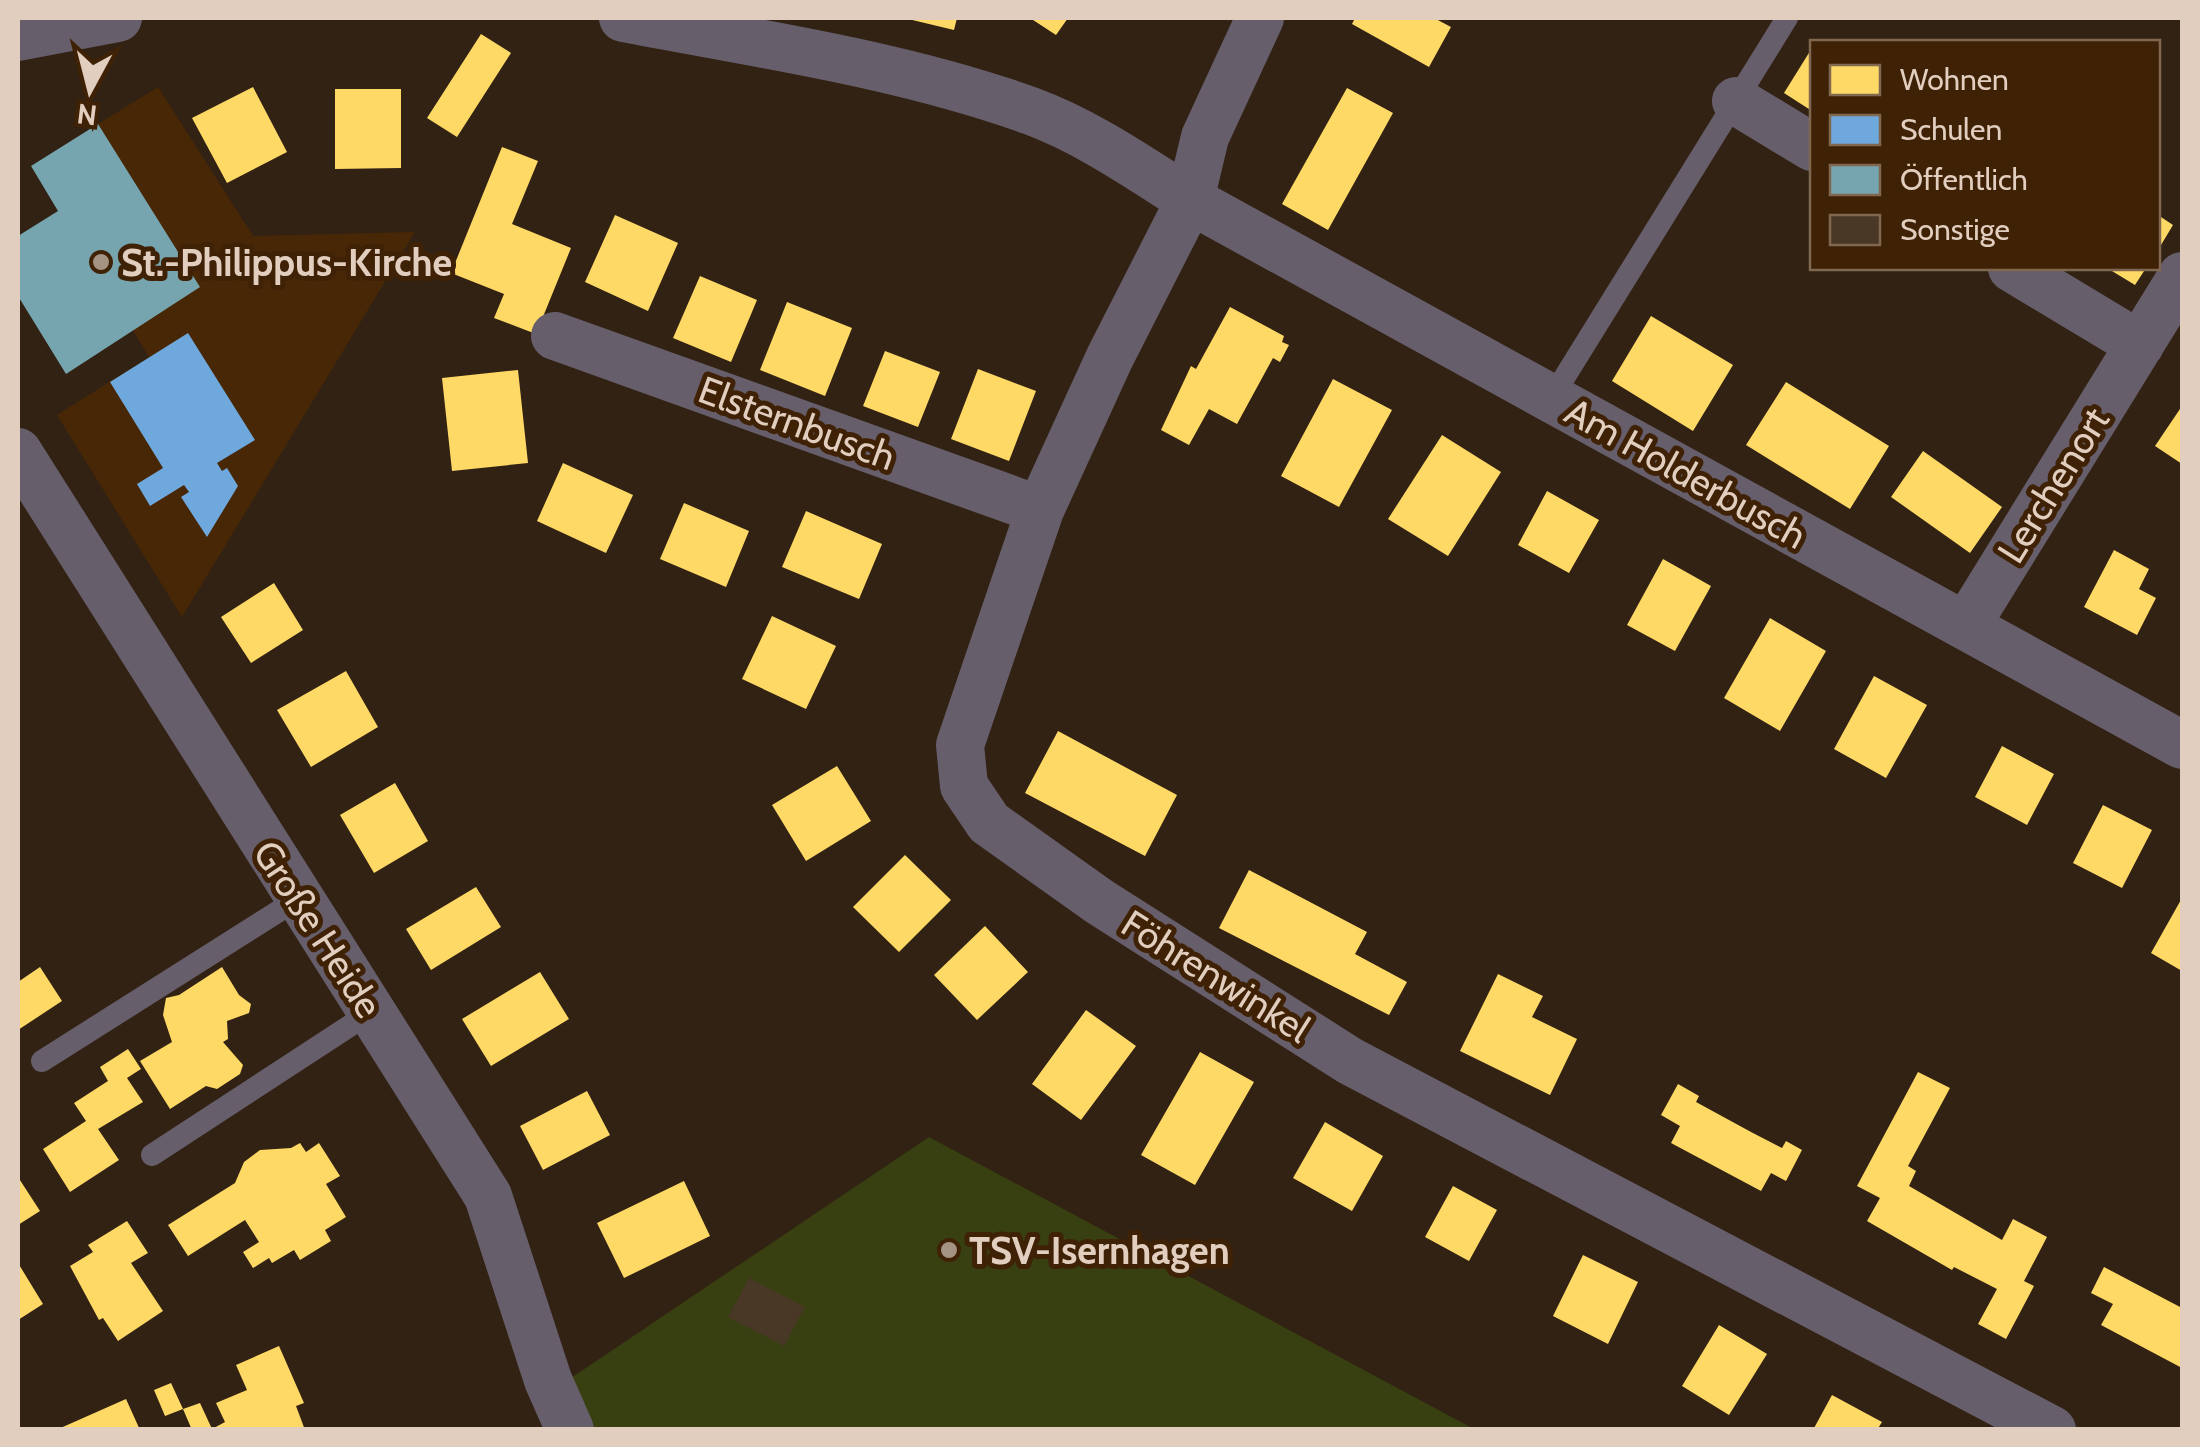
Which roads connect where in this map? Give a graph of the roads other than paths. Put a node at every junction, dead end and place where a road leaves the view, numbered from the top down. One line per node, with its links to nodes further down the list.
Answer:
1 (118, 18): 5 (street)
2 (622, 18): 8 (street, Am Holderbusch)
3 (1260, 18): 8 (street, Föhrenwinkel)
4 (1787, 18): 6 (lane)
5 (18, 37)
6 (1736, 101): 7 (street); 13 (lane)
7 (1810, 146)
8 (1190, 200): 13 (street, Am Holderbusch); 15 (street, Föhrenwinkel)
9 (2015, 270): 12 (street)
10 (2182, 276): 12 (street, Lerchenort)
11 (554, 336): 15 (street, Elsternbusch)
12 (2140, 345): 16 (street, Lerchenort)
13 (1551, 399): 16 (street, Am Holderbusch)
14 (18, 452): 18 (street, Große Heide)
15 (1040, 510): 23 (street, Föhrenwinkel)
16 (1966, 626): 17 (street, Am Holderbusch)
17 (2182, 745)
18 (298, 899): 19 (street, Große Heide); 20 (lane)
19 (371, 1012): 21 (lane); 22 (street, Große Heide)
20 (42, 1062)
21 (152, 1155)
22 (570, 1430)
23 (2052, 1430)

